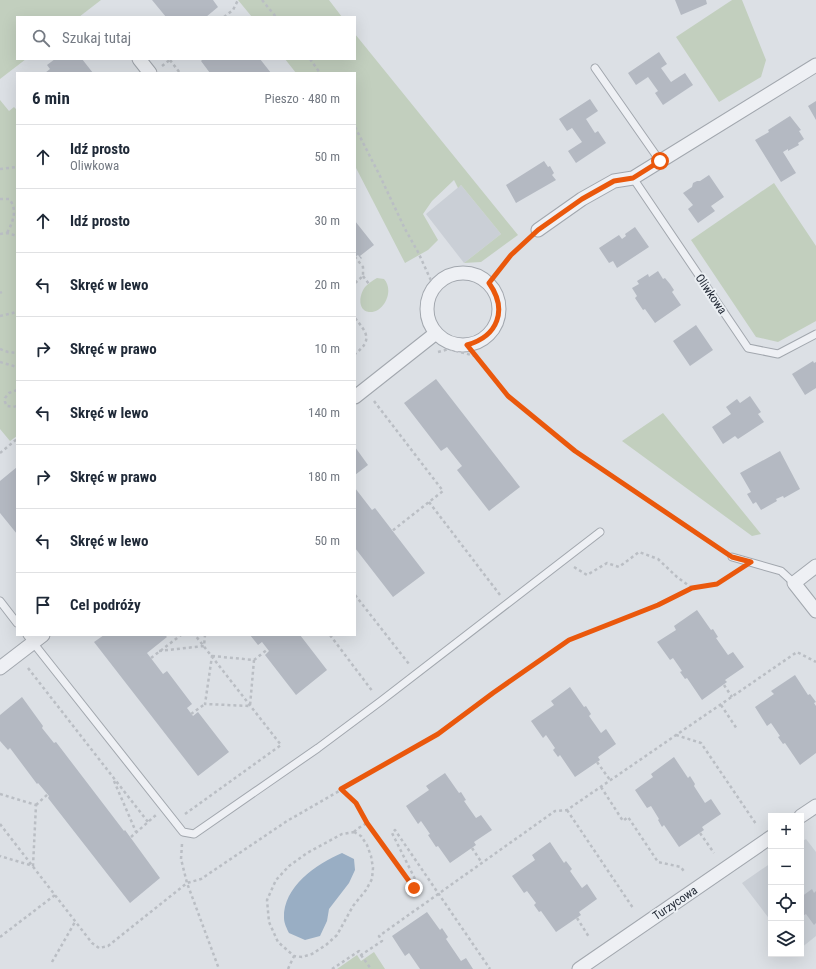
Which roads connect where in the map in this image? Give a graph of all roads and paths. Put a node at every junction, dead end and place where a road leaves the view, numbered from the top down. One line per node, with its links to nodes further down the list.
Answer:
1 (238, 0): 3 (path)
2 (262, 0): 4 (path)
3 (225, 16)
4 (275, 16)
5 (140, 60): 10 (street)
6 (170, 60): 11 (path)
7 (311, 60): 12 (path)
8 (816, 65): 14 (street)
9 (596, 68): 14 (lane)
10 (149, 72)
11 (179, 72)
12 (319, 72)
13 (356, 129): 28 (path)
14 (660, 161): 17 (street)
15 (16, 167): 16 (path)
16 (0, 170)
17 (633, 178): 19 (street); 33 (lane, Oliwkowa)
18 (0, 199): 20 (path)
19 (538, 230): 26 (path)
20 (7, 233): 21 (path); 22 (path)
21 (0, 234)
22 (16, 236)
23 (356, 258): 24 (path)
24 (363, 276): 25 (path); 27 (path)
25 (356, 282)
26 (489, 283): 28 (street); 34 (street)
27 (369, 284)
28 (434, 287): 32 (street)
29 (16, 311): 30 (path)
30 (0, 316)
31 (356, 319): 38 (path)
32 (436, 333): 34 (street); 43 (street)
33 (816, 334)
34 (467, 345): 39 (path)
35 (0, 349): 37 (path)
36 (437, 352): 39 (path)
37 (16, 353)
38 (356, 353)
39 (475, 356): 51 (path)
40 (0, 362): 41 (path)
41 (16, 366)
42 (16, 390): 45 (path)
43 (356, 396)
44 (372, 400): 48 (path)
45 (16, 406)
46 (16, 440): 47 (path)
47 (0, 453)
48 (429, 502): 49 (path); 59 (path)
49 (392, 531)
50 (600, 532): 52 (lane)
51 (732, 557): 53 (lane)
52 (564, 561): 56 (path); 59 (lane)
53 (751, 562): 55 (lane); 56 (path)
54 (816, 566): 55 (street)
55 (794, 583): 60 (street)
56 (692, 588): 91 (path)
57 (356, 596): 77 (path)
58 (0, 601): 61 (lane)
59 (507, 605): 77 (lane)
60 (816, 611)
61 (16, 621)
62 (40, 636): 67 (street)
63 (180, 636): 70 (path)
64 (197, 636): 68 (path)
65 (205, 636): 68 (path)
66 (331, 636): 80 (path)
67 (30, 639): 75 (street); 96 (lane)
68 (204, 646): 70 (path); 71 (path)
69 (268, 649): 73 (path)
70 (159, 651): 72 (path)
71 (212, 656): 73 (path); 81 (path); 83 (path)
72 (150, 658)
73 (254, 660): 83 (path)
74 (816, 662): 79 (path)
75 (0, 668)
76 (28, 668): 88 (path)
77 (417, 674): 80 (lane)
78 (724, 685): 79 (path)
79 (732, 697): 82 (path)
80 (381, 701): 105 (lane)
81 (205, 704): 83 (path); 84 (path)
82 (721, 704): 85 (path); 86 (path)
83 (250, 706): 99 (path)
84 (192, 714)
85 (737, 729)
86 (676, 735): 89 (path); 103 (path)
87 (597, 762): 89 (path)
88 (112, 777): 100 (path); 104 (path)
89 (610, 780): 90 (path)
90 (600, 787): 97 (path); 115 (path)
91 (341, 789): 101 (path); 116 (path)
92 (0, 794): 94 (path)
93 (48, 794): 94 (path)
94 (36, 804): 114 (path)
95 (816, 806): 98 (street)
96 (165, 809): 99 (lane); 100 (path)
97 (567, 810): 113 (path); 119 (path)
98 (804, 814)
99 (174, 821): 105 (lane)
100 (148, 822): 104 (path)
101 (367, 823): 106 (path); 117 (path)
102 (0, 824): 114 (path)
103 (756, 824)
104 (136, 832): 108 (path)
105 (183, 832): 116 (path)
106 (354, 832): 125 (path); 125 (path)
107 (700, 833): 111 (path)
108 (131, 836)
109 (768, 839): 132 (street, Turzycowa)
110 (472, 848): 113 (path)
111 (714, 853)
112 (0, 856): 114 (path)
113 (482, 863): 117 (path)
114 (33, 866): 118 (path)
115 (685, 873)
116 (187, 883): 121 (path); 127 (path)
117 (438, 893): 124 (path); 131 (path)
118 (55, 894): 121 (path); 122 (path)
119 (633, 908)
120 (576, 918): 123 (path)
121 (75, 922): 126 (path)
122 (0, 937)
123 (589, 937)
124 (361, 955): 129 (path); 130 (path)
125 (294, 956): 128 (path)
126 (52, 962)
127 (219, 969)
128 (288, 969)
129 (332, 969)
130 (371, 969)
131 (490, 969)
132 (579, 969)

